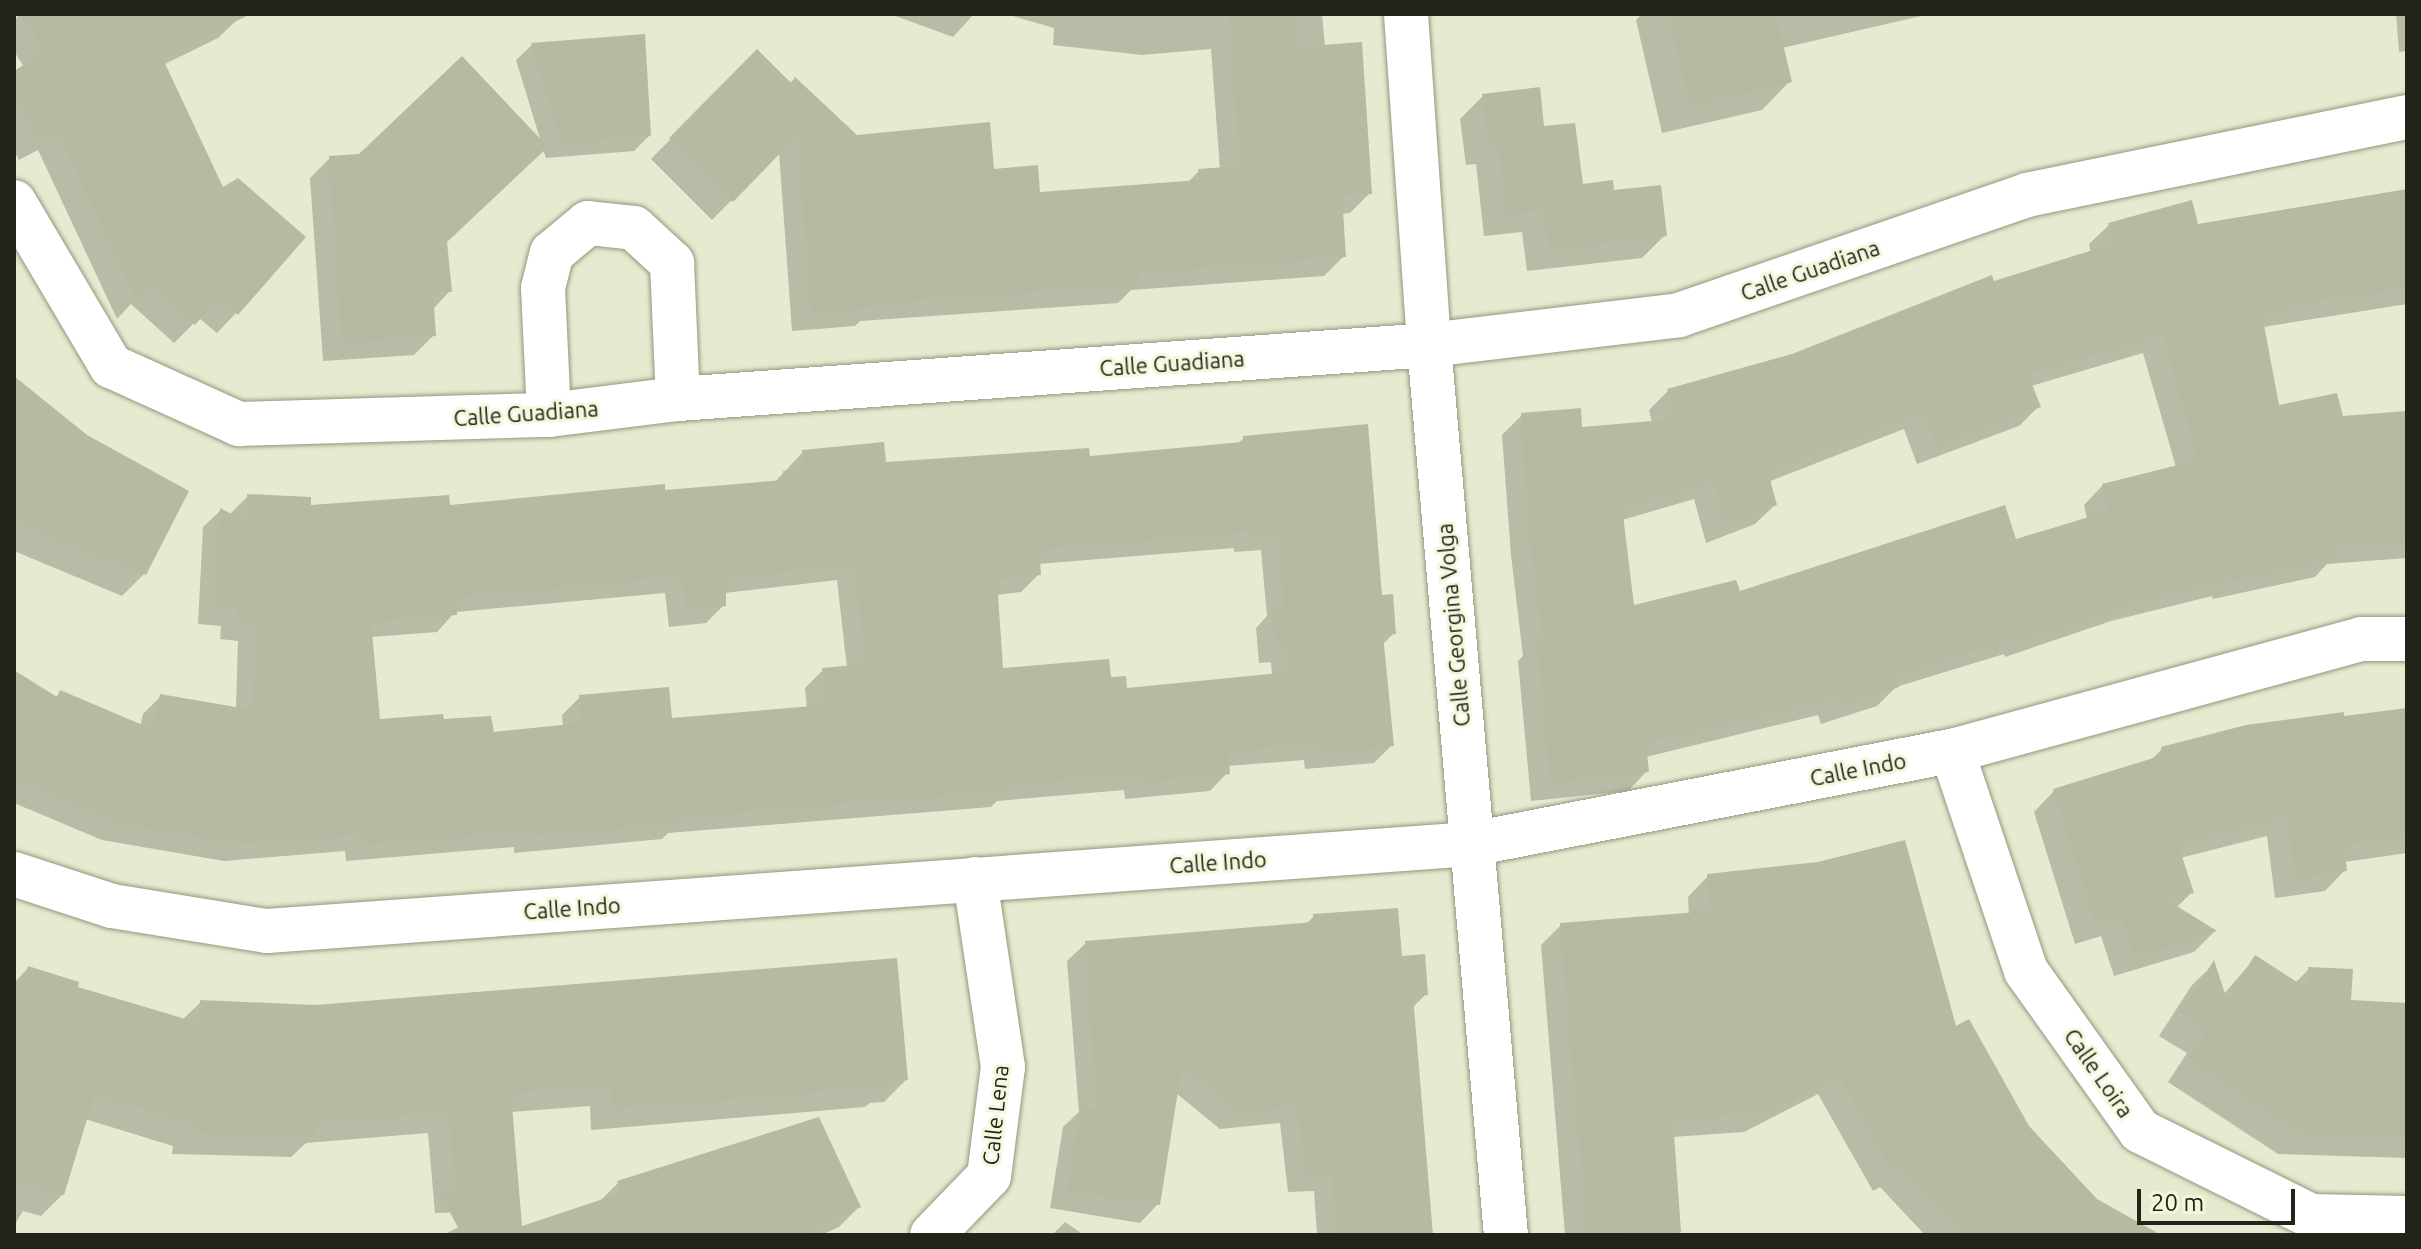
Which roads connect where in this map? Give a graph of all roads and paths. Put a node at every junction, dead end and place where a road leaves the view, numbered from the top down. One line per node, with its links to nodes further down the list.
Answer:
1 (1406, 14): 4 (street, Calle Georgina Volga)
2 (2407, 117): 4 (street, Calle Guadiana)
3 (14, 202): 6 (street, Calle Guadiana)
4 (1429, 345): 5 (street, Calle Guadiana); 9 (street, Calle Georgina Volga)
5 (678, 399): 6 (street, Calle Guadiana); 6 (street)
6 (549, 415)
7 (2407, 639): 8 (street, Calle Indo)
8 (1952, 751): 9 (street, Calle Indo); 12 (street, Calle Loira)
9 (1472, 844): 11 (street, Calle Indo); 14 (street, Calle Georgina Volga)
10 (14, 874): 11 (street, Calle Indo)
11 (975, 879): 13 (street, Calle Lena)
12 (2407, 1218)
13 (932, 1235)
14 (1506, 1235)

